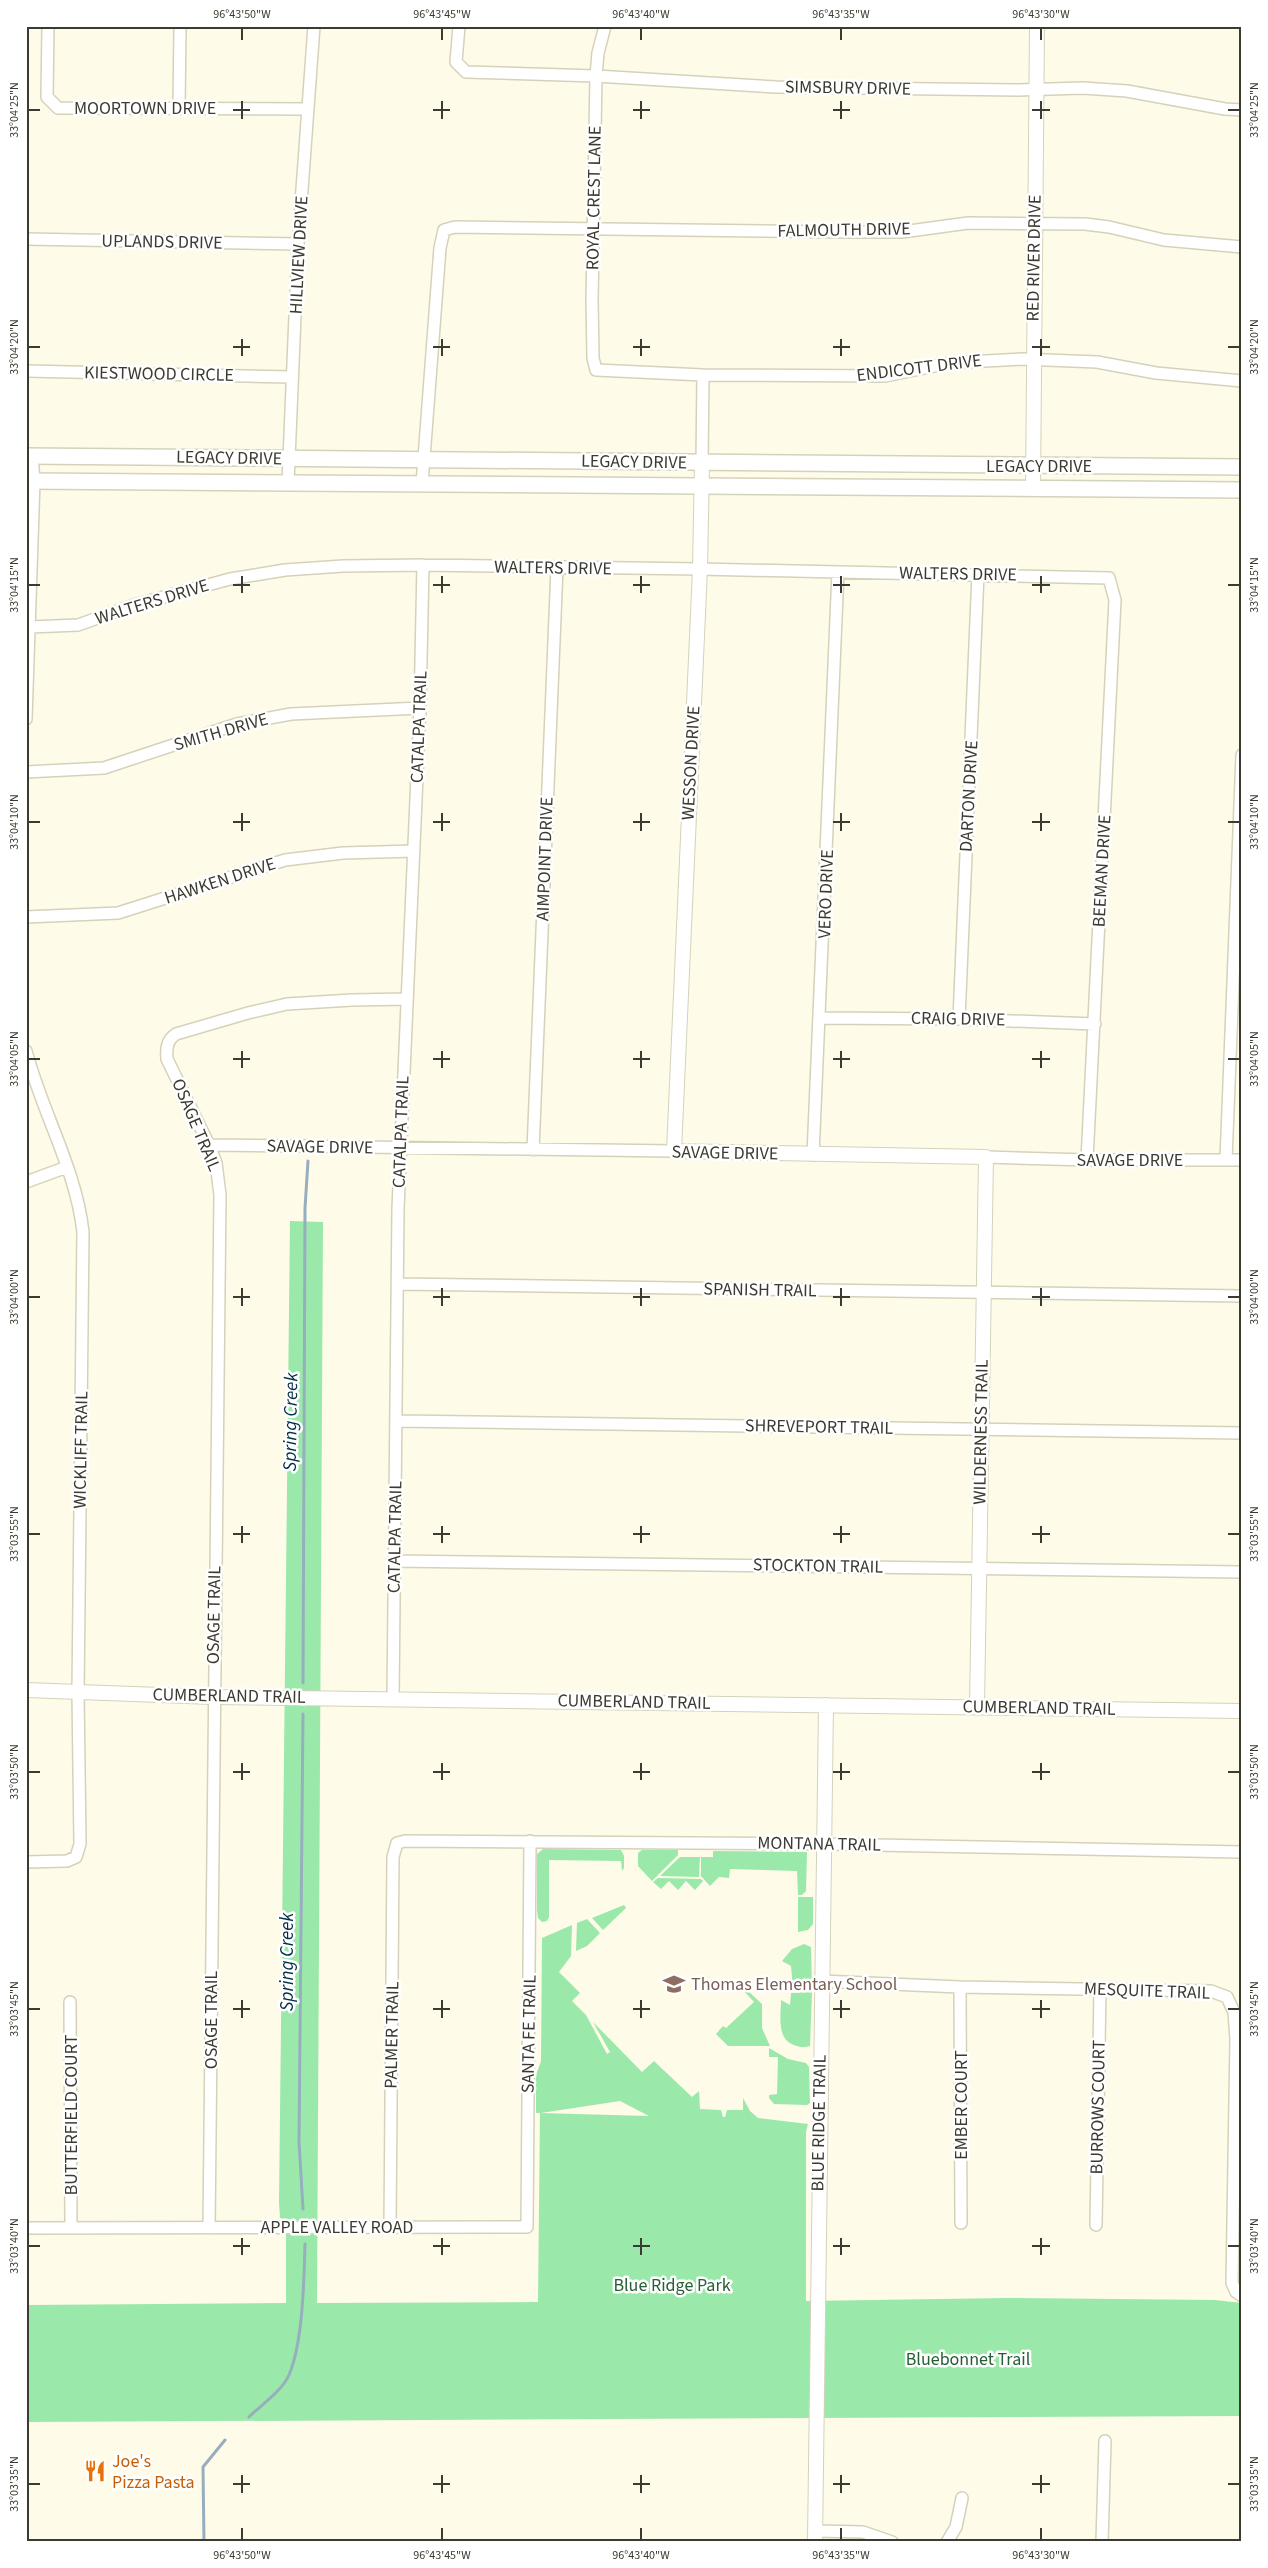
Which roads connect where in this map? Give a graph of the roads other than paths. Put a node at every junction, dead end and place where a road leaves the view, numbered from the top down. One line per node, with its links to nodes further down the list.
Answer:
1 (48, 26): 9 (street, MOORTOWN DRIVE)
2 (180, 26): 9 (street)
3 (314, 26): 10 (street, HILLVIEW DRIVE)
4 (459, 26): 7 (street, SIMSBURY DRIVE)
5 (605, 26): 7 (street, ROYAL CREST LANE)
6 (1037, 26): 8 (street, RED RIVER DRIVE)
7 (596, 76): 8 (street, SIMSBURY DRIVE); 13 (street, ROYAL CREST LANE)
8 (1036, 89): 11 (street, SIMSBURY DRIVE); 12 (street, RED RIVER DRIVE)
9 (178, 108): 10 (street, MOORTOWN DRIVE)
10 (308, 109): 15 (street, HILLVIEW DRIVE)
11 (1242, 110)
12 (1035, 224): 13 (street, FALMOUTH DRIVE); 16 (street, FALMOUTH DRIVE); 17 (street, RED RIVER DRIVE)
13 (594, 228): 18 (street, ROYAL CREST LANE); 25 (street, FALMOUTH DRIVE)
14 (26, 240): 15 (street, UPLANDS DRIVE)
15 (298, 244): 21 (street, HILLVIEW DRIVE)
16 (1242, 247)
17 (1033, 360): 20 (street, ENDICOTT DRIVE); 22 (street, ENDICOTT DRIVE); 27 (street, RED RIVER DRIVE)
18 (596, 370): 20 (street, ENDICOTT DRIVE)
19 (26, 371): 21 (street, KIESTWOOD CIRCLE)
20 (703, 374): 26 (street, WESSON DRIVE)
21 (292, 377): 24 (street, HILLVIEW DRIVE)
22 (1242, 381)
23 (29, 456): 24 (main road, LEGACY DRIVE); 29 (street)
24 (290, 458): 25 (main road, LEGACY DRIVE); 30 (street, HILLVIEW DRIVE)
25 (424, 460): 26 (main road, LEGACY DRIVE); 31 (street)
26 (702, 463): 27 (main road, LEGACY DRIVE); 32 (street, WESSON DRIVE)
27 (1033, 466): 28 (main road, LEGACY DRIVE); 33 (street, RED RIVER DRIVE)
28 (1242, 467)
29 (30, 481): 30 (main road, LEGACY DRIVE); 41 (street)
30 (288, 483): 31 (main road, LEGACY DRIVE)
31 (422, 484): 32 (main road, LEGACY DRIVE)
32 (702, 487): 33 (main road, LEGACY DRIVE); 37 (street, WESSON DRIVE)
33 (1033, 489): 34 (main road, LEGACY DRIVE)
34 (1242, 490)
35 (423, 565): 36 (street, WALTERS DRIVE); 41 (street, WALTERS DRIVE); 42 (street, CATALPA TRAIL)
36 (557, 568): 37 (street, WALTERS DRIVE); 55 (street, AIMPOINT DRIVE)
37 (700, 569): 38 (street, WALTERS DRIVE); 56 (street, WESSON DRIVE)
38 (838, 572): 39 (street, WALTERS DRIVE); 49 (street, VERO DRIVE)
39 (978, 574): 40 (street, WALTERS DRIVE); 50 (street, DARTON DRIVE)
40 (1112, 582): 51 (street, BEEMAN DRIVE)
41 (30, 627): 43 (street)
42 (420, 708): 45 (street, SMITH DRIVE); 46 (street, CATALPA TRAIL)
43 (26, 719)
44 (1242, 755): 60 (street)
45 (26, 772)
46 (414, 851): 47 (street, HAWKEN DRIVE); 48 (street, CATALPA TRAIL)
47 (26, 917)
48 (407, 999): 53 (street, OSAGE TRAIL); 54 (street, CATALPA TRAIL)
49 (821, 1018): 50 (street, CRAIG DRIVE); 57 (street, VERO DRIVE)
50 (959, 1019): 51 (street, CRAIG DRIVE)
51 (1095, 1024): 59 (street, BEEMAN DRIVE)
52 (26, 1052): 62 (street, WICKLIFF TRAIL)
53 (209, 1145): 54 (street, SAVAGE DRIVE); 75 (street, OSAGE TRAIL)
54 (400, 1148): 55 (street, SAVAGE DRIVE); 64 (street, CATALPA TRAIL)
55 (533, 1150): 56 (street, SAVAGE DRIVE)
56 (674, 1151): 57 (street, SAVAGE DRIVE)
57 (813, 1155): 58 (street, SAVAGE DRIVE)
58 (986, 1157): 59 (street, SAVAGE DRIVE); 65 (street, WILDERNESS TRAIL)
59 (1087, 1160): 60 (street, SAVAGE DRIVE)
60 (1226, 1160): 61 (street, SAVAGE DRIVE)
61 (1242, 1160)
62 (67, 1167): 63 (street); 74 (street, WICKLIFF TRAIL)
63 (26, 1182)
64 (398, 1284): 65 (street, SPANISH TRAIL); 67 (street, CATALPA TRAIL)
65 (984, 1294): 66 (street, SPANISH TRAIL); 68 (street, WILDERNESS TRAIL)
66 (1242, 1296)
67 (397, 1421): 68 (street, SHREVEPORT TRAIL); 70 (street, CATALPA TRAIL)
68 (981, 1430): 69 (street, SHREVEPORT TRAIL); 71 (street, WILDERNESS TRAIL)
69 (1242, 1433)
70 (394, 1561): 71 (street, STOCKTON TRAIL); 76 (street, CATALPA TRAIL)
71 (979, 1567): 72 (street, STOCKTON TRAIL); 78 (street, WILDERNESS TRAIL)
72 (1242, 1572)
73 (26, 1690): 74 (street, CUMBERLAND TRAIL)
74 (78, 1693): 75 (street, CUMBERLAND TRAIL); 84 (street, WICKLIFF TRAIL)
75 (213, 1697): 76 (street, CUMBERLAND TRAIL); 94 (street, OSAGE TRAIL)
76 (393, 1699): 77 (street, CUMBERLAND TRAIL)
77 (826, 1705): 78 (street, CUMBERLAND TRAIL); 82 (street, BLUE RIDGE TRAIL)
78 (977, 1707): 79 (street, CUMBERLAND TRAIL)
79 (1242, 1711)
80 (530, 1841): 81 (street, MONTANA TRAIL); 82 (street, MONTANA TRAIL); 91 (street, SANTA FE TRAIL)
81 (397, 1843): 95 (street, PALMER TRAIL)
82 (824, 1844): 83 (street, MONTANA TRAIL); 85 (street, BLUE RIDGE TRAIL)
83 (1242, 1852)
84 (26, 1862)
85 (822, 1981): 86 (street, MESQUITE TRAIL); 99 (street, BLUE RIDGE TRAIL)
86 (960, 1987): 87 (street, MESQUITE TRAIL); 89 (street, EMBER COURT)
87 (1100, 1989): 90 (street, BURROWS COURT); 96 (street, MESQUITE TRAIL)
88 (70, 2002): 93 (street, BUTTERFIELD COURT)
89 (961, 2223)
90 (1096, 2225)
91 (527, 2227): 95 (street, APPLE VALLEY ROAD)
92 (26, 2228): 93 (street, APPLE VALLEY ROAD)
93 (71, 2228): 94 (street, APPLE VALLEY ROAD)
94 (209, 2228): 95 (street, APPLE VALLEY ROAD)
95 (390, 2228)
96 (1242, 2296)
97 (1105, 2441): 102 (street)
98 (962, 2498): 101 (street)
99 (816, 2536): 100 (street)
100 (892, 2542)
101 (947, 2542)
102 (1102, 2542)

